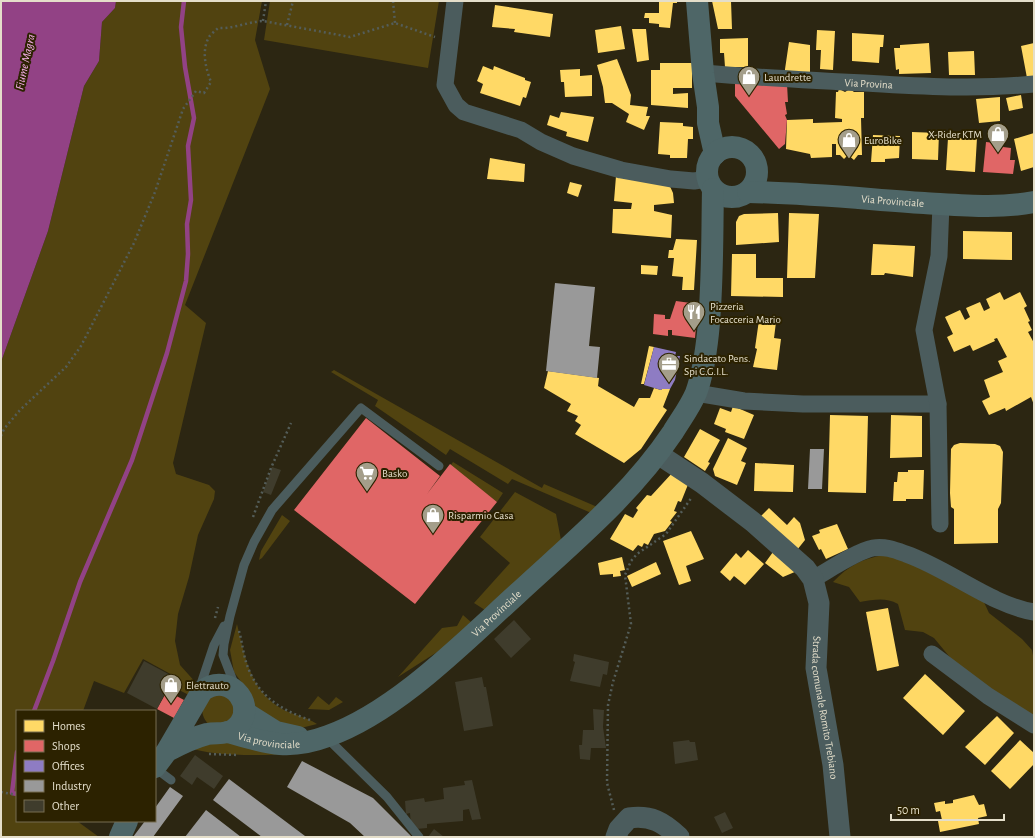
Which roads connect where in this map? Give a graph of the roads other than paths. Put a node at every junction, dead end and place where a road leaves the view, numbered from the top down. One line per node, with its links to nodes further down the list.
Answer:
1 (456, 1): 7 (street)
2 (697, 1): 3 (main road)
3 (703, 73): 4 (street, Via Provina); 5 (main road)
4 (1034, 84)
5 (725, 150): 6 (main road, Via Provinciale); 7 (main road, Via Provinciale)
6 (757, 170): 7 (main road, Via Provinciale); 8 (main road, Via Provinciale)
7 (725, 189): 8 (main road); 11 (main road, Via Provinciale)
8 (795, 193): 9 (main road, Via Provinciale)
9 (941, 204): 10 (main road, Via Provinciale); 12 (street)
10 (1032, 207)
11 (696, 392): 12 (street); 13 (main road, Via Provinciale)
12 (938, 404): 15 (street)
13 (658, 454): 16 (street, Strada comunale Romito Trebiano); 25 (main road, Via Provinciale)
14 (439, 466): 18 (lane)
15 (940, 524)
16 (813, 579): 17 (street); 32 (street, Strada comunale Romito Trebiano)
17 (1034, 612)
18 (230, 616): 20 (lane); 21 (lane)
19 (932, 654): 23 (street)
20 (237, 691): 21 (main road); 22 (main road)
21 (196, 700): 24 (main road); 26 (main road)
22 (244, 712): 24 (main road, Via Provinciale); 25 (main road, Via Provinciale)
23 (1034, 725)
24 (222, 733): 25 (main road, Via provinciale); 26 (main road)
25 (318, 733): 30 (lane)
26 (162, 766)
27 (127, 822): 29 (main road)
28 (618, 833): 31 (street)
29 (120, 837)
30 (419, 837)
31 (679, 837)
32 (840, 837)

